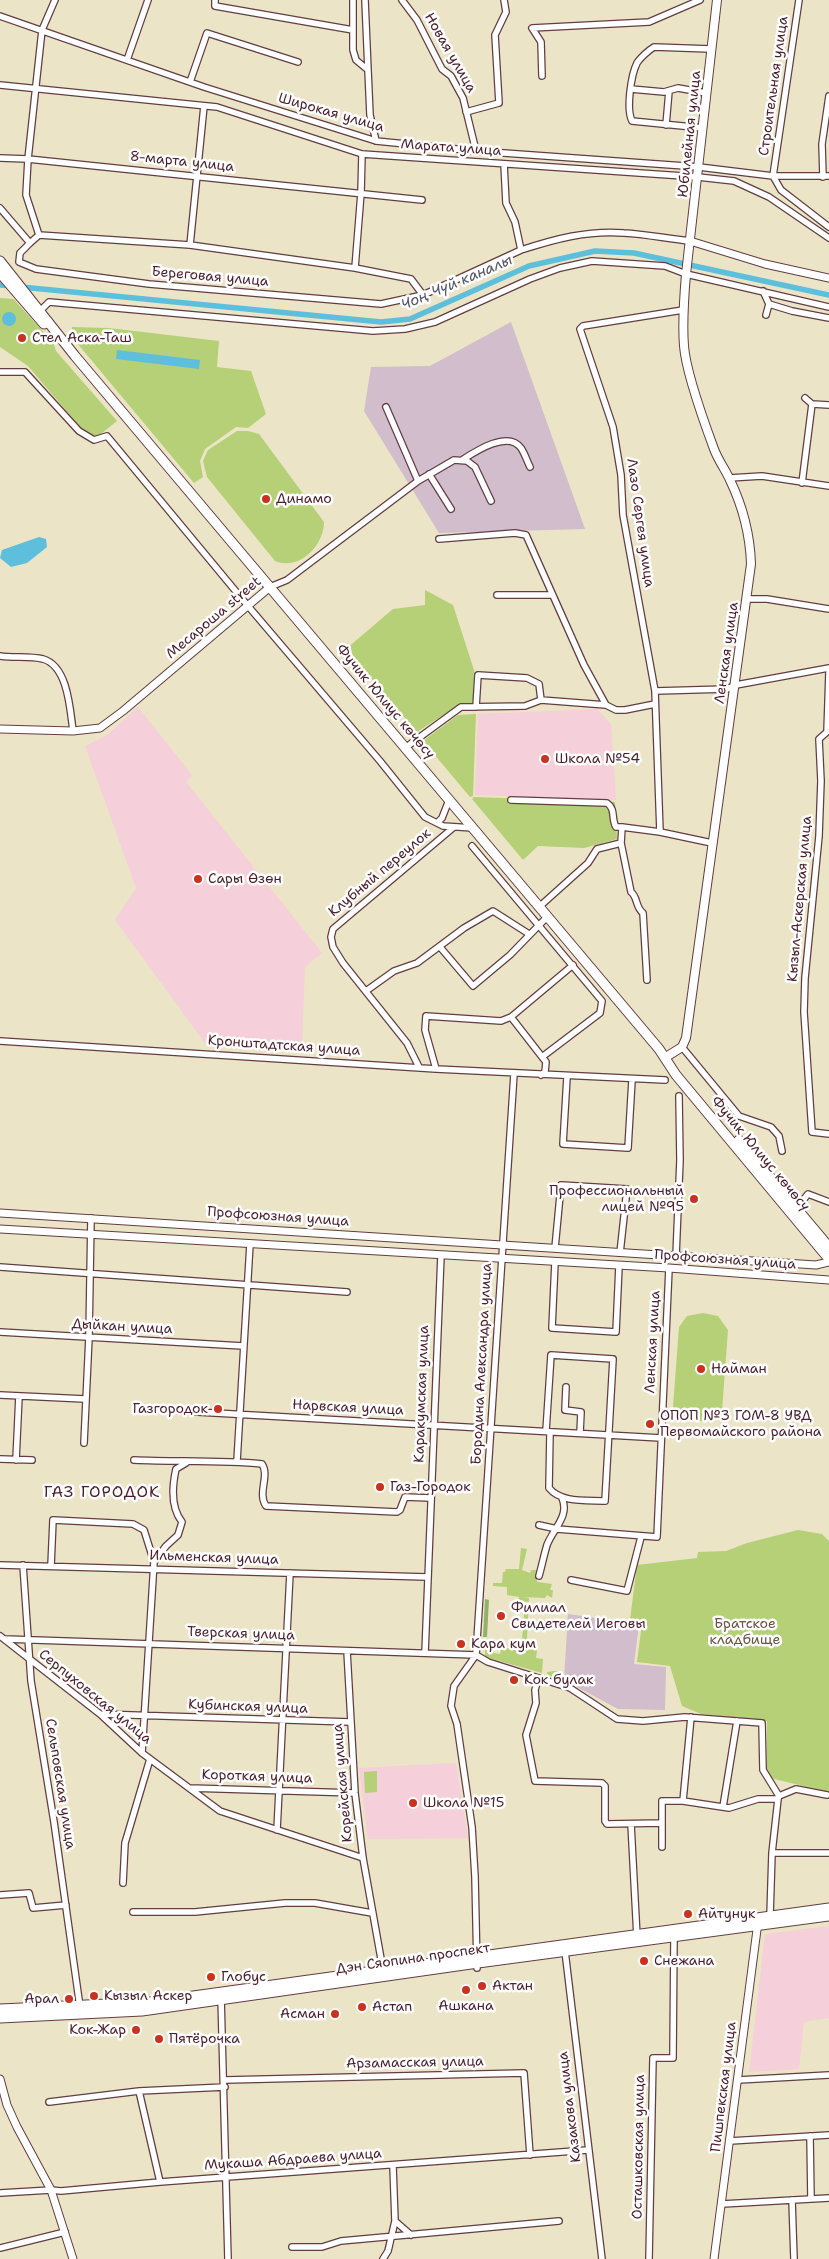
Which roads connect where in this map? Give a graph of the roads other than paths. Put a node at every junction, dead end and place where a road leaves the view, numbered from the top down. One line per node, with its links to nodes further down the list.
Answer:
1 (55, 0): 12 (street)
2 (148, 0): 15 (street)
3 (215, 0): 13 (street)
4 (353, 0): 13 (street)
5 (365, 0): 17 (street)
6 (402, 0): 27 (street, Новая улица)
7 (504, 0): 27 (street)
8 (700, 0): 18 (street)
9 (717, 0): 14 (main road, Юбилейная улица)
10 (799, 0): 39 (street, Строительная улица)
11 (0, 16): 12 (street, Широкая улица)
12 (42, 30): 15 (street, Широкая улица); 21 (street)
13 (353, 30): 17 (street)
14 (711, 49): 22 (street); 24 (main road, Юбилейная улица)
15 (127, 60): 19 (street, Широкая улица)
16 (298, 62): 19 (street)
17 (368, 70): 31 (street)
18 (542, 76)
19 (190, 82): 31 (street, Широкая улица)
20 (0, 85): 21 (street, Марата улица)
21 (36, 88): 26 (street, Марата улица); 35 (street)
22 (631, 89): 23 (street); 29 (street)
23 (669, 91): 24 (street); 29 (street)
24 (706, 93): 30 (main road, Юбилейная улица)
25 (829, 96): 28 (street)
26 (204, 106): 33 (street, Марата улица); 38 (street)
27 (466, 112): 32 (street, Новая улица)
28 (827, 115): 41 (street)
29 (666, 125): 30 (street)
30 (703, 128): 37 (main road, Юбилейная улица)
31 (376, 141): 32 (street, Широкая улица)
32 (476, 151): 37 (street, Широкая улица)
33 (362, 154): 36 (street, Марата улица); 42 (street)
34 (0, 158): 35 (street, 8-марта улица)
35 (28, 159): 38 (street, 8-марта улица); 46 (street)
36 (504, 164): 40 (street, Марата улица); 51 (street)
37 (699, 167): 39 (street, Широкая улица); 40 (main road, Юбилейная улица)
38 (197, 176): 42 (street, 8-марта улица); 50 (street)
39 (773, 176): 41 (street, Широкая улица); 45 (street)
40 (698, 177): 47 (street); 48 (main road, Юбилейная улица)
41 (826, 177)
42 (362, 194): 43 (street, 8-марта улица); 53 (street)
43 (422, 200)
44 (0, 208): 49 (street)
45 (829, 227)
46 (39, 235): 49 (street); 50 (street, Береговая улица)
47 (829, 238)
48 (690, 243): 51 (street, Береговая улица); 54 (main road, Юбилейная улица); 55 (street)
49 (30, 244): 57 (street, Береговая улица)
50 (190, 245): 53 (street, Береговая улица)
51 (521, 250): 57 (street, Береговая улица)
52 (1, 266): 58 (main road)
53 (355, 268): 57 (street, Береговая улица)
54 (687, 272): 56 (street); 61 (main road, Ленская улица); 62 (street)
55 (829, 278)
56 (763, 291): 59 (street); 60 (street)
57 (423, 295)
58 (30, 304): 62 (main road); 65 (main road)
59 (769, 304): 63 (street); 64 (street)
60 (829, 307)
61 (683, 310): 74 (main road, Ленская улица); 91 (street, Лазо Сергея улица)
62 (40, 311): 65 (main road)
63 (766, 315)
64 (829, 318)
65 (75, 356): 81 (main road, Фучик Юлиус көчөсү)
66 (0, 372): 85 (street)
67 (805, 398): 68 (street)
68 (812, 404): 69 (street); 76 (street)
69 (829, 405)
70 (386, 407): 75 (street)
71 (462, 460): 72 (street, Месароша street); 73 (street, Месароша street); 78 (street)
72 (530, 467)
73 (429, 474): 75 (street, Месароша street); 79 (street)
74 (729, 478): 76 (street); 84 (main road, Ленская улица)
75 (418, 481): 81 (street, Месароша street)
76 (802, 483): 77 (street)
77 (829, 486)
78 (491, 501)
79 (451, 509)
80 (439, 539): 83 (street)
81 (270, 587): 85 (street, Месароша street); 98 (main road, Фучик Юлиус көчөсү)
82 (497, 595): 83 (street)
83 (551, 595): 94 (street)
84 (748, 599): 86 (street); 90 (main road, Ленская улица)
85 (248, 606): 97 (street, Месароша street); 101 (street)
86 (829, 609)
87 (0, 656): 97 (street)
88 (829, 668): 90 (street)
89 (829, 672): 131 (street, Кызыл-Аскерская улица)
90 (736, 685): 91 (street); 107 (main road, Ленская улица)
91 (654, 692): 93 (street, Лазо Сергея улица)
92 (541, 700): 94 (street); 95 (street); 95 (street)
93 (655, 704): 94 (street); 105 (street, Лазо Сергея улица)
94 (606, 705)
95 (476, 707): 98 (street)
96 (0, 729): 97 (street, Месароша street)
97 (73, 731)
98 (405, 748): 99 (main road, Фучик Юлиус көчөсү)
99 (450, 800): 101 (street); 104 (main road, Фучик Юлиус көчөсү)
100 (511, 800): 102 (street)
101 (437, 824): 103 (street)
102 (622, 827): 105 (street); 106 (street)
103 (454, 828): 104 (street); 116 (street, Клубный переулок)
104 (473, 828): 109 (main road, Фучик Юлиус көчөсү)
105 (660, 832): 107 (street)
106 (620, 842): 109 (street); 115 (street)
107 (712, 844): 119 (main road, Ленская улица)
108 (472, 846): 111 (street)
109 (539, 907): 110 (main road, Фучик Юлиус көчөсү)
110 (547, 916): 111 (street); 121 (main road, Фучик Юлиус көчөсү)
111 (539, 924): 112 (street); 114 (street)
112 (529, 934): 113 (street); 113 (street)
113 (440, 947): 116 (street)
114 (573, 966): 117 (street); 120 (street)
115 (647, 980)
116 (366, 991): 123 (street, Клубный переулок)
117 (511, 1017): 120 (street); 124 (street)
118 (0, 1041): 123 (street, Кронштадтская улица)
119 (682, 1047): 121 (main road); 132 (street)
120 (542, 1057): 126 (street)
121 (666, 1057): 122 (main road, Фучик Юлиус көчөсү)
122 (672, 1066): 134 (main road, Фучик Юлиус көчөсү); 147 (main road, Фучик Юлиус көчөсү)
123 (419, 1067): 124 (street, Кронштадтская улица)
124 (436, 1069): 125 (street, Кронштадтская улица)
125 (514, 1074): 126 (street, Кронштадтская улица); 140 (street, Бородина Александра улица)
126 (541, 1075): 127 (street, Кронштадтская улица)
127 (567, 1077): 128 (street, Кронштадтская улица); 128 (street)
128 (632, 1080): 129 (street, Кронштадтская улица)
129 (665, 1080)
130 (678, 1096): 145 (street)
131 (829, 1134)
132 (782, 1151)
133 (829, 1202): 134 (street)
134 (796, 1209): 141 (main road, Фучик Юлиус көчөсү)
135 (0, 1213): 136 (street, Профсоюзная улица)
136 (91, 1218): 138 (street); 140 (street, Профсоюзная улица)
137 (0, 1229): 138 (street, Профсоюзная улица)
138 (90, 1234): 139 (street, Профсоюзная улица); 152 (street)
139 (250, 1244): 144 (street, Профсоюзная улица); 154 (street)
140 (502, 1244): 142 (street, Профсоюзная улица); 146 (street, Бородина Александра улица)
141 (829, 1247)
142 (555, 1248): 143 (street, Профсоюзная улица); 143 (street)
143 (620, 1253): 145 (street, Профсоюзная улица)
144 (441, 1255): 146 (street, Профсоюзная улица); 165 (street, Каракумская улица)
145 (676, 1256): 147 (street, Профсоюзная улица)
146 (500, 1259): 148 (street, Профсоюзная улица); 166 (street, Бородина Александра улица)
147 (829, 1260)
148 (555, 1262): 149 (street, Профсоюзная улица); 149 (street)
149 (619, 1266): 151 (street, Профсоюзная улица)
150 (0, 1267): 152 (street)
151 (669, 1268): 153 (street, Профсоюзная улица); 170 (street, Ленская улица)
152 (90, 1274): 154 (street); 157 (street)
153 (829, 1280)
154 (247, 1284): 155 (street); 158 (street)
155 (348, 1292)
156 (0, 1332): 157 (street, Дыйкан улица)
157 (89, 1337): 158 (street, Дыйкан улица); 162 (street)
158 (243, 1346): 164 (street)
159 (566, 1387): 168 (street)
160 (0, 1395): 161 (street)
161 (19, 1396): 162 (street); 173 (street)
162 (86, 1399): 171 (street)
163 (179, 1411): 164 (street, Нарвская улица)
164 (240, 1414): 165 (street, Нарвская улица); 176 (street)
165 (433, 1425): 166 (street, Нарвская улица); 178 (street, Каракумская улица)
166 (491, 1428): 167 (street, Нарвская улица); 197 (street, Бородина Александра улица)
167 (548, 1432): 168 (street, Нарвская улица); 169 (street); 179 (street)
168 (580, 1434): 169 (street, Нарвская улица)
169 (609, 1435): 170 (street, Нарвская улица); 179 (street)
170 (661, 1438): 182 (street, Ленская улица)
171 (84, 1443)
172 (0, 1460): 173 (street)
173 (16, 1460): 174 (street)
174 (32, 1460)
175 (134, 1460): 177 (street)
176 (237, 1461): 177 (street); 178 (street)
177 (187, 1462): 186 (street)
178 (430, 1498): 189 (street, Каракумская улица)
179 (562, 1498): 181 (street)
180 (539, 1525): 181 (street)
181 (557, 1529): 182 (street); 188 (street)
182 (641, 1537): 190 (street)
183 (0, 1565): 184 (street, Ильменская улица)
184 (23, 1566): 185 (street, Ильменская улица); 192 (street, Сельповская улица)
185 (51, 1566): 186 (street, Ильменская улица); 186 (street)
186 (154, 1566): 187 (street, Ильменская улица); 193 (street)
187 (290, 1573): 189 (street, Ильменская улица); 194 (street)
188 (539, 1576)
189 (427, 1577): 196 (street, Каракумская улица)
190 (572, 1580)
191 (2, 1637): 192 (street, Тверская улица); 198 (street, Серпуховская улица)
192 (28, 1640): 193 (street, Тверская улица); 198 (street, Сельповская улица)
193 (149, 1643): 194 (street, Тверская улица); 201 (street)
194 (286, 1648): 195 (street, Тверская улица); 203 (street)
195 (347, 1650): 196 (street, Тверская улица); 205 (street, Корейская улица)
196 (425, 1653): 197 (street, Тверская улица)
197 (476, 1655): 199 (street); 234 (street)
198 (30, 1660): 200 (street, Серпуховская улица); 224 (street, Сельповская улица)
199 (538, 1679): 202 (street); 216 (street)
200 (100, 1714): 201 (street, Кубинская улица); 206 (street, Серпуховская улица)
201 (144, 1716): 203 (street, Кубинская улица); 206 (street)
202 (691, 1717): 204 (street); 213 (street)
203 (282, 1720): 205 (street, Кубинская улица); 209 (street)
204 (737, 1721): 212 (street); 214 (street)
205 (350, 1722): 210 (street, Корейская улица)
206 (142, 1752): 207 (street, Серпуховская улица)
207 (150, 1759): 208 (street, Серпуховская улица); 222 (street, Серпуховская улица)
208 (189, 1788): 209 (street, Короткая улица); 217 (street, Серпуховская улица)
209 (280, 1790): 210 (street, Короткая улица); 217 (street)
210 (355, 1793): 221 (street, Корейская улица)
211 (826, 1795): 212 (street)
212 (778, 1798): 214 (street); 219 (street)
213 (683, 1801): 214 (street); 215 (street)
214 (723, 1807)
215 (662, 1823): 216 (street); 218 (street)
216 (631, 1824): 232 (street)
217 (277, 1830): 221 (street, Серпуховская улица)
218 (662, 1847)
219 (772, 1853): 220 (street); 228 (street)
220 (829, 1853)
221 (363, 1858): 227 (street, Корейская улица)
222 (123, 1884)
223 (0, 1895): 224 (street)
224 (66, 1905): 237 (street, Сельповская улица)
225 (829, 1908): 228 (main road, Дэн Сяопина проспект)
226 (133, 1912): 227 (street)
227 (372, 1913): 235 (street, Корейская улица)
228 (770, 1916): 230 (main road, Дэн Сяопина проспект)
229 (829, 1916): 230 (main road, Дэн Сяопина проспект)
230 (758, 1922): 231 (main road, Дэн Сяопина проспект); 232 (main road, Дэн Сяопина проспект); 242 (street, Пишпекская улица)
231 (674, 1936): 232 (main road, Дэн Сяопина проспект); 272 (street, Осташковская улица)
232 (637, 1938): 233 (main road, Дэн Сяопина проспект); 234 (main road, Дэн Сяопина проспект)
233 (565, 1951): 234 (main road, Дэн Сяопина проспект); 250 (street, Казакова улица)
234 (477, 1962): 235 (main road, Дэн Сяопина проспект); 236 (main road, Дэн Сяопина проспект)
235 (383, 1970): 236 (main road, Дэн Сяопина проспект)
236 (221, 1996): 237 (main road, Дэн Сяопина проспект); 239 (main road, Дэн Сяопина проспект); 243 (street)
237 (80, 2007): 238 (main road, Дэн Сяопина проспект)
238 (0, 2009)
239 (0, 2018)
240 (829, 2075): 242 (street)
241 (0, 2078): 246 (street)
242 (738, 2080): 249 (street, Пишпекская улица)
243 (225, 2084): 244 (street, Арзамасская улица); 251 (street, Арзамасская улица); 253 (street)
244 (139, 2091): 245 (street, Арзамасская улица); 254 (street)
245 (49, 2102)
246 (4, 2106): 255 (street)
247 (829, 2135): 248 (street)
248 (810, 2136): 249 (street); 258 (street)
249 (730, 2141): 260 (street, Пишпекская улица)
250 (588, 2150): 251 (street, Мукаша Абдраева улица); 271 (street, Казакова улица)
251 (530, 2155): 252 (street, Мукаша Абдраева улица)
252 (393, 2166): 253 (street, Мукаша Абдраева улица); 261 (street)
253 (225, 2178): 254 (street, Мукаша Абдраева улица); 269 (street)
254 (160, 2182): 255 (street, Мукаша Абдраева улица)
255 (51, 2190): 256 (street, Мукаша Абдраева улица); 263 (street)
256 (0, 2193)
257 (829, 2198): 258 (street)
258 (811, 2199): 259 (street)
259 (792, 2200): 260 (street); 274 (street)
260 (722, 2204): 273 (street, Пишпекская улица)
261 (395, 2221): 264 (street); 265 (street)
262 (559, 2221): 264 (street)
263 (65, 2232): 267 (street); 268 (street)
264 (411, 2234): 265 (street)
265 (392, 2236): 266 (street); 270 (street)
266 (292, 2247)
267 (0, 2248)
268 (74, 2259)
269 (228, 2259)
270 (383, 2259)
271 (602, 2259)
272 (649, 2259)
273 (714, 2259)
274 (794, 2259)

